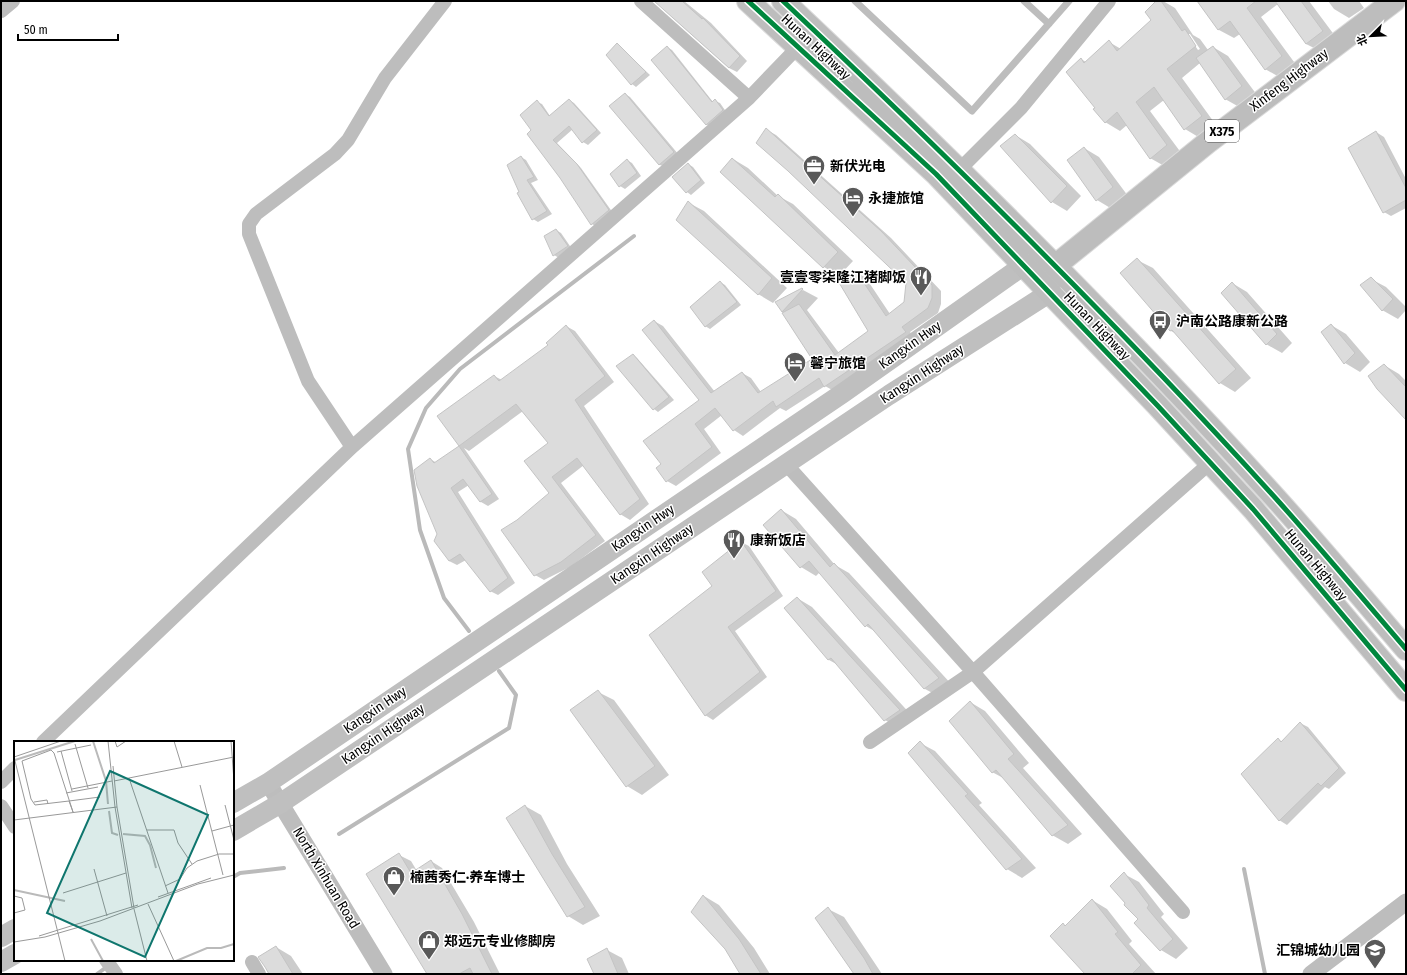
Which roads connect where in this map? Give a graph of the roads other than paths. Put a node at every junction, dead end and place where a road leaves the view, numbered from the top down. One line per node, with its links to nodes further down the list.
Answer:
1 (13, 1): 11 (street)
2 (445, 1): 19 (street)
3 (641, 1): 14 (street)
4 (748, 1): 13 (main road, Hunan Highway)
5 (783, 1): 15 (main road, Hunan Highway)
6 (855, 1): 12 (lane)
7 (1024, 1): 12 (lane)
8 (1069, 1): 12 (lane)
9 (1108, 1): 15 (street)
10 (1394, 1): 17 (main road, Xinfeng Highway / X375)
11 (1, 11)
12 (1049, 24)
13 (798, 47): 14 (street); 16 (main road, Hunan Highway)
14 (749, 98): 19 (street)
15 (960, 169): 17 (main road, Hunan Highway)
16 (1024, 265): 17 (main road); 18 (main road, Hunan Highway); 29 (main road, Kangxin Hwy)
17 (1055, 266): 18 (main road); 22 (main road, Hunan Highway)
18 (1049, 293): 20 (main road, Hunan Highway); 21 (main road, Kangxin Highway)
19 (352, 447): 25 (street)
20 (1210, 463): 23 (street); 24 (main road, Hunan Highway)
21 (786, 464): 23 (street); 31 (main road, Kangxin Highway)
22 (1406, 649)
23 (973, 672): 26 (street); 36 (street)
24 (1406, 690)
25 (44, 741)
26 (870, 742)
27 (14, 769): 28 (street)
28 (1, 782)
29 (268, 783): 30 (main road, Kangxin Hwy); 31 (street, North Xinhuan Road)
30 (234, 802)
31 (281, 803): 34 (main road, Kangxin Highway); 43 (street, North Xinhuan Road)
32 (1, 806): 33 (street)
33 (14, 826)
34 (234, 830)
35 (1406, 902): 44 (street)
36 (1183, 912)
37 (14, 930): 38 (main road)
38 (1, 936)
39 (14, 955): 41 (main road)
40 (107, 961): 42 (street)
41 (1, 962)
42 (116, 974)
43 (384, 974)
44 (1311, 974)

